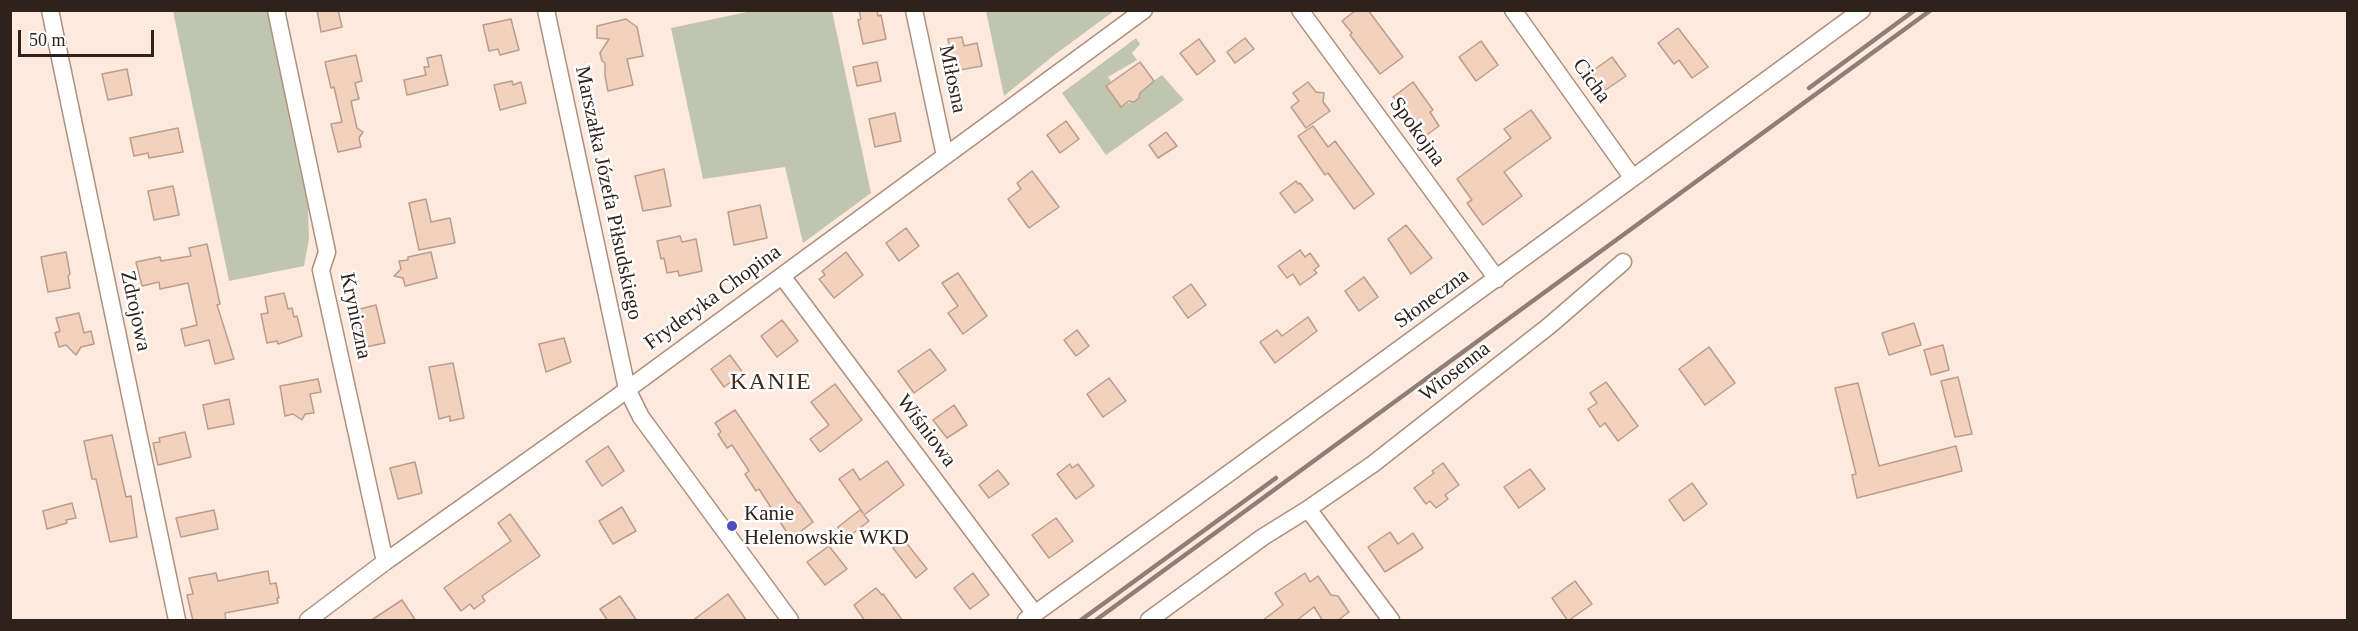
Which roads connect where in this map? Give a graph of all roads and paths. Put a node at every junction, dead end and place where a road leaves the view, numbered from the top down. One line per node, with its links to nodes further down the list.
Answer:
1 (50, 10): 18 (street, Zdrojowa)
2 (276, 10): 16 (street, Kryniczna)
3 (546, 10): 14 (street, Marszałka Józefa Piłsudskiego)
4 (914, 10): 9 (street, Miłosna)
5 (1144, 10): 9 (street, Fryderyka Chopina)
6 (1300, 10): 13 (street, Spokojna)
7 (1513, 10): 10 (street, Cicha)
8 (1862, 10): 10 (street, Słoneczna)
9 (945, 156): 12 (street, Fryderyka Chopina)
10 (1632, 177): 13 (street, Słoneczna)
11 (1623, 262): 15 (street, Wiosenna)
12 (782, 276): 14 (street, Fryderyka Chopina); 17 (street, Wiśniowa)
13 (1497, 279): 17 (street, Słoneczna)
14 (627, 389): 16 (street, Fryderyka Chopina); 20 (street, Marszałka Józefa Piłsudskiego)
15 (1308, 509): 21 (street, Wiosenna); 22 (street)
16 (385, 562): 19 (street, Fryderyka Chopina)
17 (1030, 617)
18 (177, 621)
19 (308, 621)
20 (790, 621)
21 (1149, 621)
22 (1390, 621)

